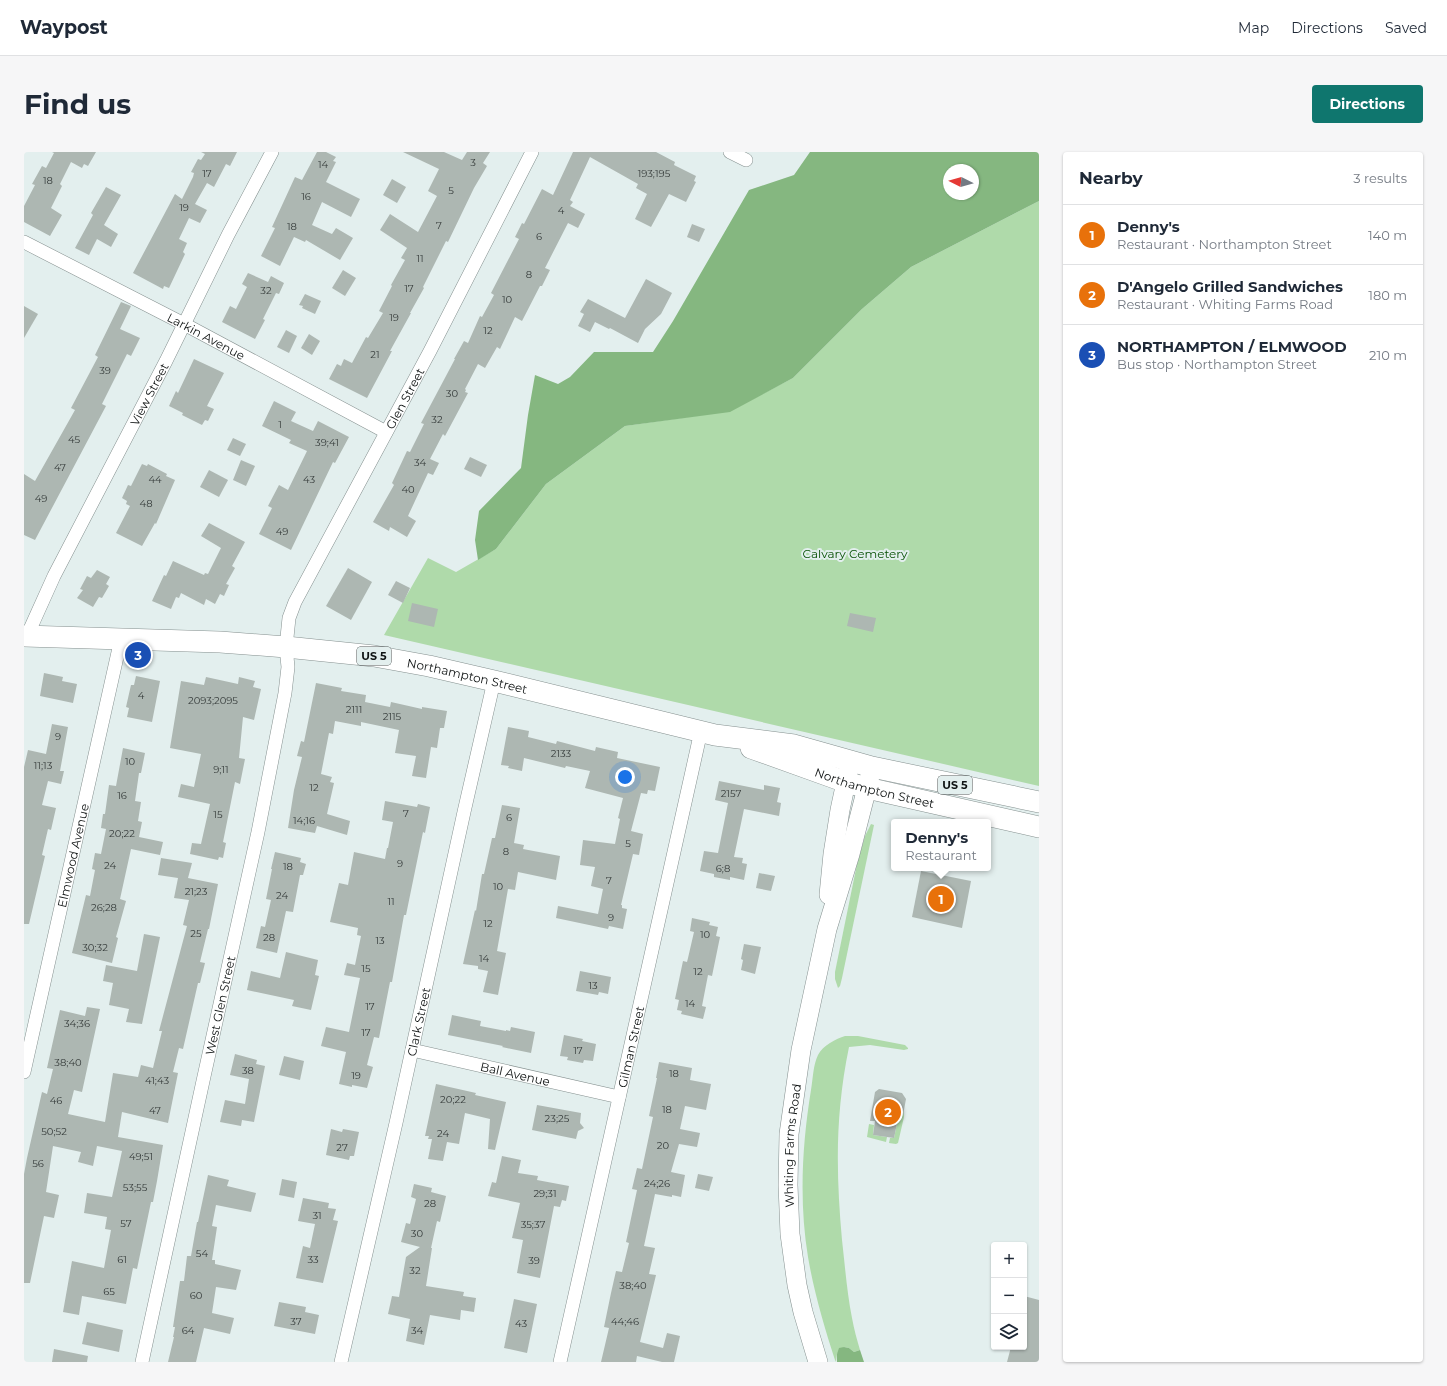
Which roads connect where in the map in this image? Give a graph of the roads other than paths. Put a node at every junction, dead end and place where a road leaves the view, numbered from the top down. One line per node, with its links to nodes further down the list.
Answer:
1 (272, 152): 6 (street, View Street)
2 (532, 152): 7 (street, Glen Street)
3 (730, 152): 4 (street)
4 (746, 160)
5 (24, 242): 6 (street, Larkin Avenue)
6 (184, 324): 7 (street, Larkin Avenue); 8 (street, View Street)
7 (386, 432): 10 (street, Glen Street)
8 (26, 636): 9 (main road, Northampton Street / US 5)
9 (121, 639): 10 (main road, Northampton Street / US 5); 21 (street, Elmwood Avenue)
10 (286, 647): 11 (main road, Northampton Street / US 5); 23 (street, West Glen Street)
11 (494, 681): 12 (main road, Northampton Street / US 5); 20 (street, Clark Street)
12 (708, 733): 13 (main road, Northampton Street / US 5); 15 (main road, Northampton Street / US 5); 22 (street, Gilman Street)
13 (851, 761): 14 (main road, Northampton Street / US 5); 15 (main road, Whiting Farms Road)
14 (872, 768): 16 (main road, Whiting Farms Road); 17 (main road, Northampton Street / US 5)
15 (846, 782): 16 (main road, Northampton Street / US 5); 19 (main road, Whiting Farms Road)
16 (867, 788): 18 (main road, Northampton Street / US 5); 19 (main road, Whiting Farms Road)
17 (1039, 802)
18 (1039, 827)
19 (827, 929): 26 (main road, Whiting Farms Road)
20 (412, 1050): 22 (street, Ball Avenue); 24 (street, Clark Street)
21 (24, 1072)
22 (619, 1097): 25 (street, Gilman Street)
23 (142, 1362)
24 (341, 1362)
25 (560, 1362)
26 (818, 1362)

